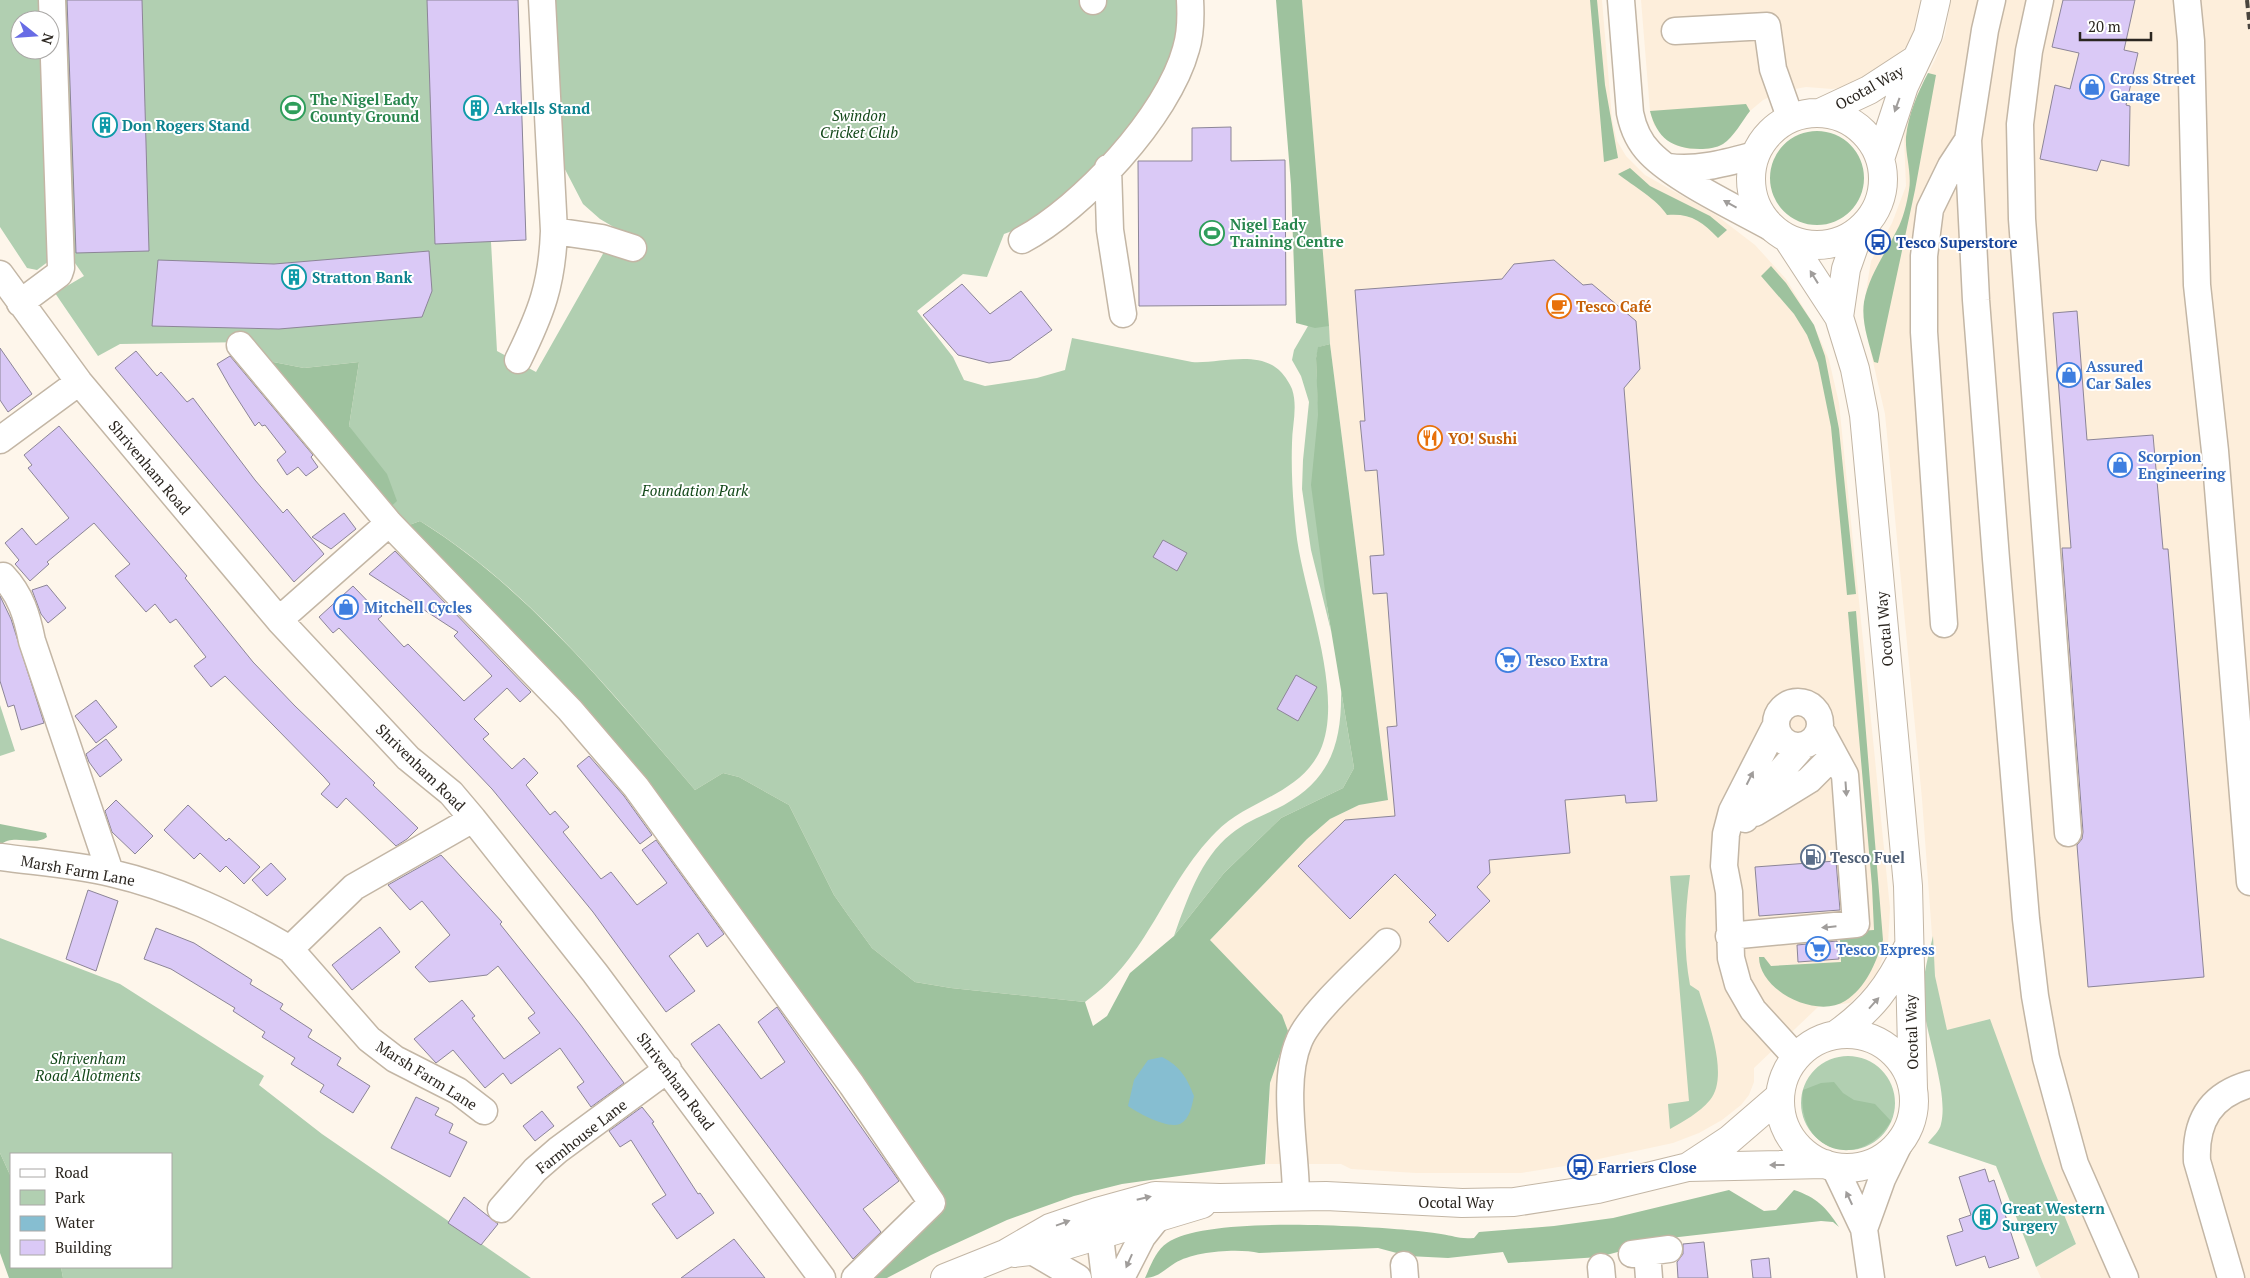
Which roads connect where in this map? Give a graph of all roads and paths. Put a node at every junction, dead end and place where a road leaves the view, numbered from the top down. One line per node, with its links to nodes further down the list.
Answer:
1 (52, 0): 24 (street)
2 (542, 0): 19 (street)
3 (1190, 0): 17 (street)
4 (1621, 0): 16 (street)
5 (1936, 0): 10 (main road, Ocotal Way)
6 (1992, 0): 13 (street)
7 (2040, 0): 40 (street)
8 (2187, 0): 43 (street)
9 (1675, 31): 12 (street)
10 (1915, 60): 11 (main road, Ocotal Way); 15 (main road, Ocotal Way, one-way to 15)
11 (1822, 112): 12 (main road); 15 (main road)
12 (1790, 117): 14 (main road)
13 (1968, 140): 34 (street); 76 (street)
14 (1754, 156): 16 (street); 20 (main road)
15 (1880, 159): 18 (main road)
16 (1667, 167): 20 (street, one-way to 16)
17 (1108, 168): 21 (street); 25 (street)
18 (1860, 229): 20 (main road); 26 (main road, Ocotal Way)
19 (554, 231): 22 (street); 28 (street)
20 (1780, 233): 26 (main road, Ocotal Way, one-way to 20)
21 (1022, 240)
22 (634, 248)
23 (0, 274): 24 (street, Shrivenham Road)
24 (20, 303): 29 (street, Shrivenham Road)
25 (1123, 314)
26 (1839, 317): 47 (main road, Ocotal Way)
27 (240, 345): 31 (street)
28 (518, 360)
29 (79, 382): 30 (street); 33 (street, Shrivenham Road)
30 (0, 440)
31 (389, 524): 33 (street); 69 (street)
32 (3, 576): 42 (street)
33 (279, 620): 39 (street, Shrivenham Road)
34 (1944, 624)
35 (1776, 725): 36 (street); 36 (street); 44 (street, one-way to 35)
36 (1811, 738): 37 (street); 38 (street)
37 (1833, 756): 38 (street); 45 (street, one-way to 45)
38 (1745, 818): 44 (street)
39 (473, 819): 48 (street); 51 (street, Shrivenham Road)
40 (2068, 833)
41 (2, 857): 42 (street, Marsh Farm Lane)
42 (110, 872): 48 (street, Marsh Farm Lane)
43 (2250, 882)
44 (1729, 892): 45 (street)
45 (1729, 936): 50 (street)
46 (1387, 942): 59 (street)
47 (1909, 945): 49 (main road, Ocotal Way, one-way to 47); 53 (main road, Ocotal Way)
48 (290, 949): 55 (street, Marsh Farm Lane)
49 (1838, 1034): 50 (main road); 53 (main road)
50 (1796, 1057): 54 (main road)
51 (668, 1070): 61 (street, Farmhouse Lane); 68 (street, Shrivenham Road)
52 (2250, 1084): 77 (street)
53 (1913, 1089): 56 (main road)
54 (1780, 1096): 57 (main road); 58 (main road, Ocotal Way)
55 (484, 1111)
56 (1900, 1140): 57 (main road); 64 (street)
57 (1830, 1166): 58 (main road, Ocotal Way, one-way to 58); 64 (street, one-way to 57)
58 (1688, 1167): 59 (main road, Ocotal Way)
59 (1296, 1196): 60 (main road, Ocotal Way)
60 (1220, 1198): 62 (main road, Ocotal Way); 63 (main road, Ocotal Way, one-way to 60)
61 (501, 1210)
62 (1158, 1217): 63 (main road, Ocotal Way); 73 (street, one-way to 73)
63 (1099, 1223): 65 (main road, Ocotal Way); 67 (main road, Ocotal Way, one-way to 63); 72 (street)
64 (1864, 1229): 75 (street)
65 (1032, 1251): 67 (main road, Ocotal Way); 71 (street)
66 (1649, 1252): 74 (street)
67 (1005, 1254): 70 (main road, Ocotal Way)
68 (822, 1278)
69 (855, 1278)
70 (945, 1278)
71 (1078, 1278)
72 (1105, 1278)
73 (1121, 1278)
74 (1649, 1278)
75 (1871, 1278)
76 (2125, 1278)
77 (2231, 1278)

